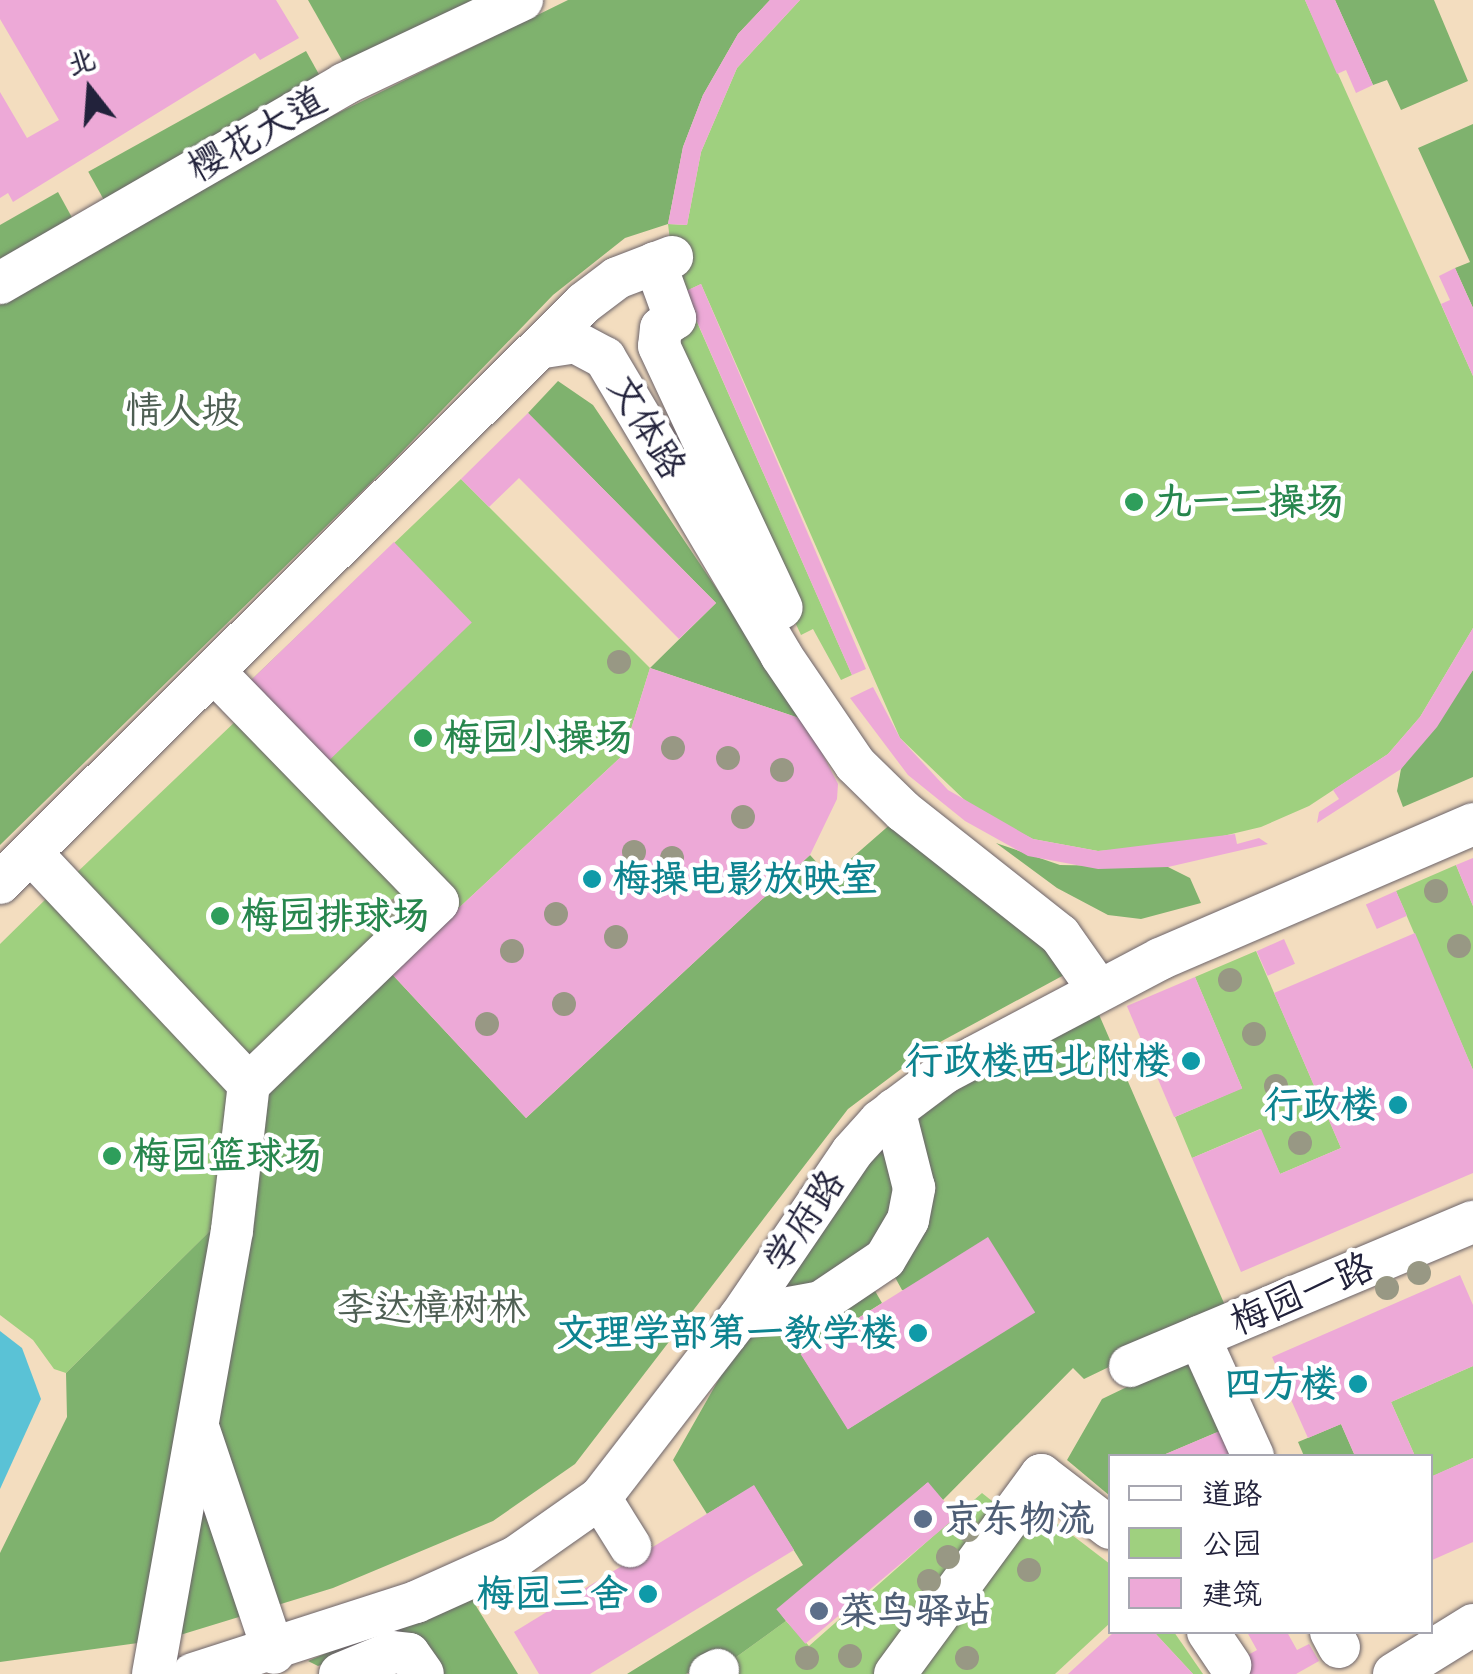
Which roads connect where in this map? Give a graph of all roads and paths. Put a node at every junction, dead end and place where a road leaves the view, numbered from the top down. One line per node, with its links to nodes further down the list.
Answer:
1 (522, 0): 2 (street, 樱花大道)
2 (0, 283)
3 (544, 347): 4 (street, 文体路); 4 (street); 5 (street)
4 (782, 655): 9 (street, 文体路)
5 (214, 672): 7 (street); 10 (street)
6 (1473, 824): 9 (street, 学府路)
7 (31, 853): 8 (street); 10 (street)
8 (0, 883)
9 (1098, 989): 11 (street, 学府路)
10 (250, 1084): 16 (street)
11 (894, 1109): 13 (street, 学府路); 13 (street)
12 (1473, 1222): 14 (street, 梅园一路)
13 (740, 1317): 18 (street, 学府路)
14 (1199, 1337): 15 (street, 梅园一路); 17 (street)
15 (1130, 1366)
16 (198, 1429): 22 (street); 23 (street)
17 (1251, 1454)
18 (600, 1498): 20 (street); 22 (street, 学府路)
19 (1108, 1526): 27 (street)
20 (630, 1546)
21 (1473, 1625): 28 (street)
22 (263, 1662): 24 (street, 学府路)
23 (153, 1674)
24 (193, 1674)
25 (340, 1674): 26 (street)
26 (423, 1674)
27 (895, 1674)
28 (1394, 1674)

